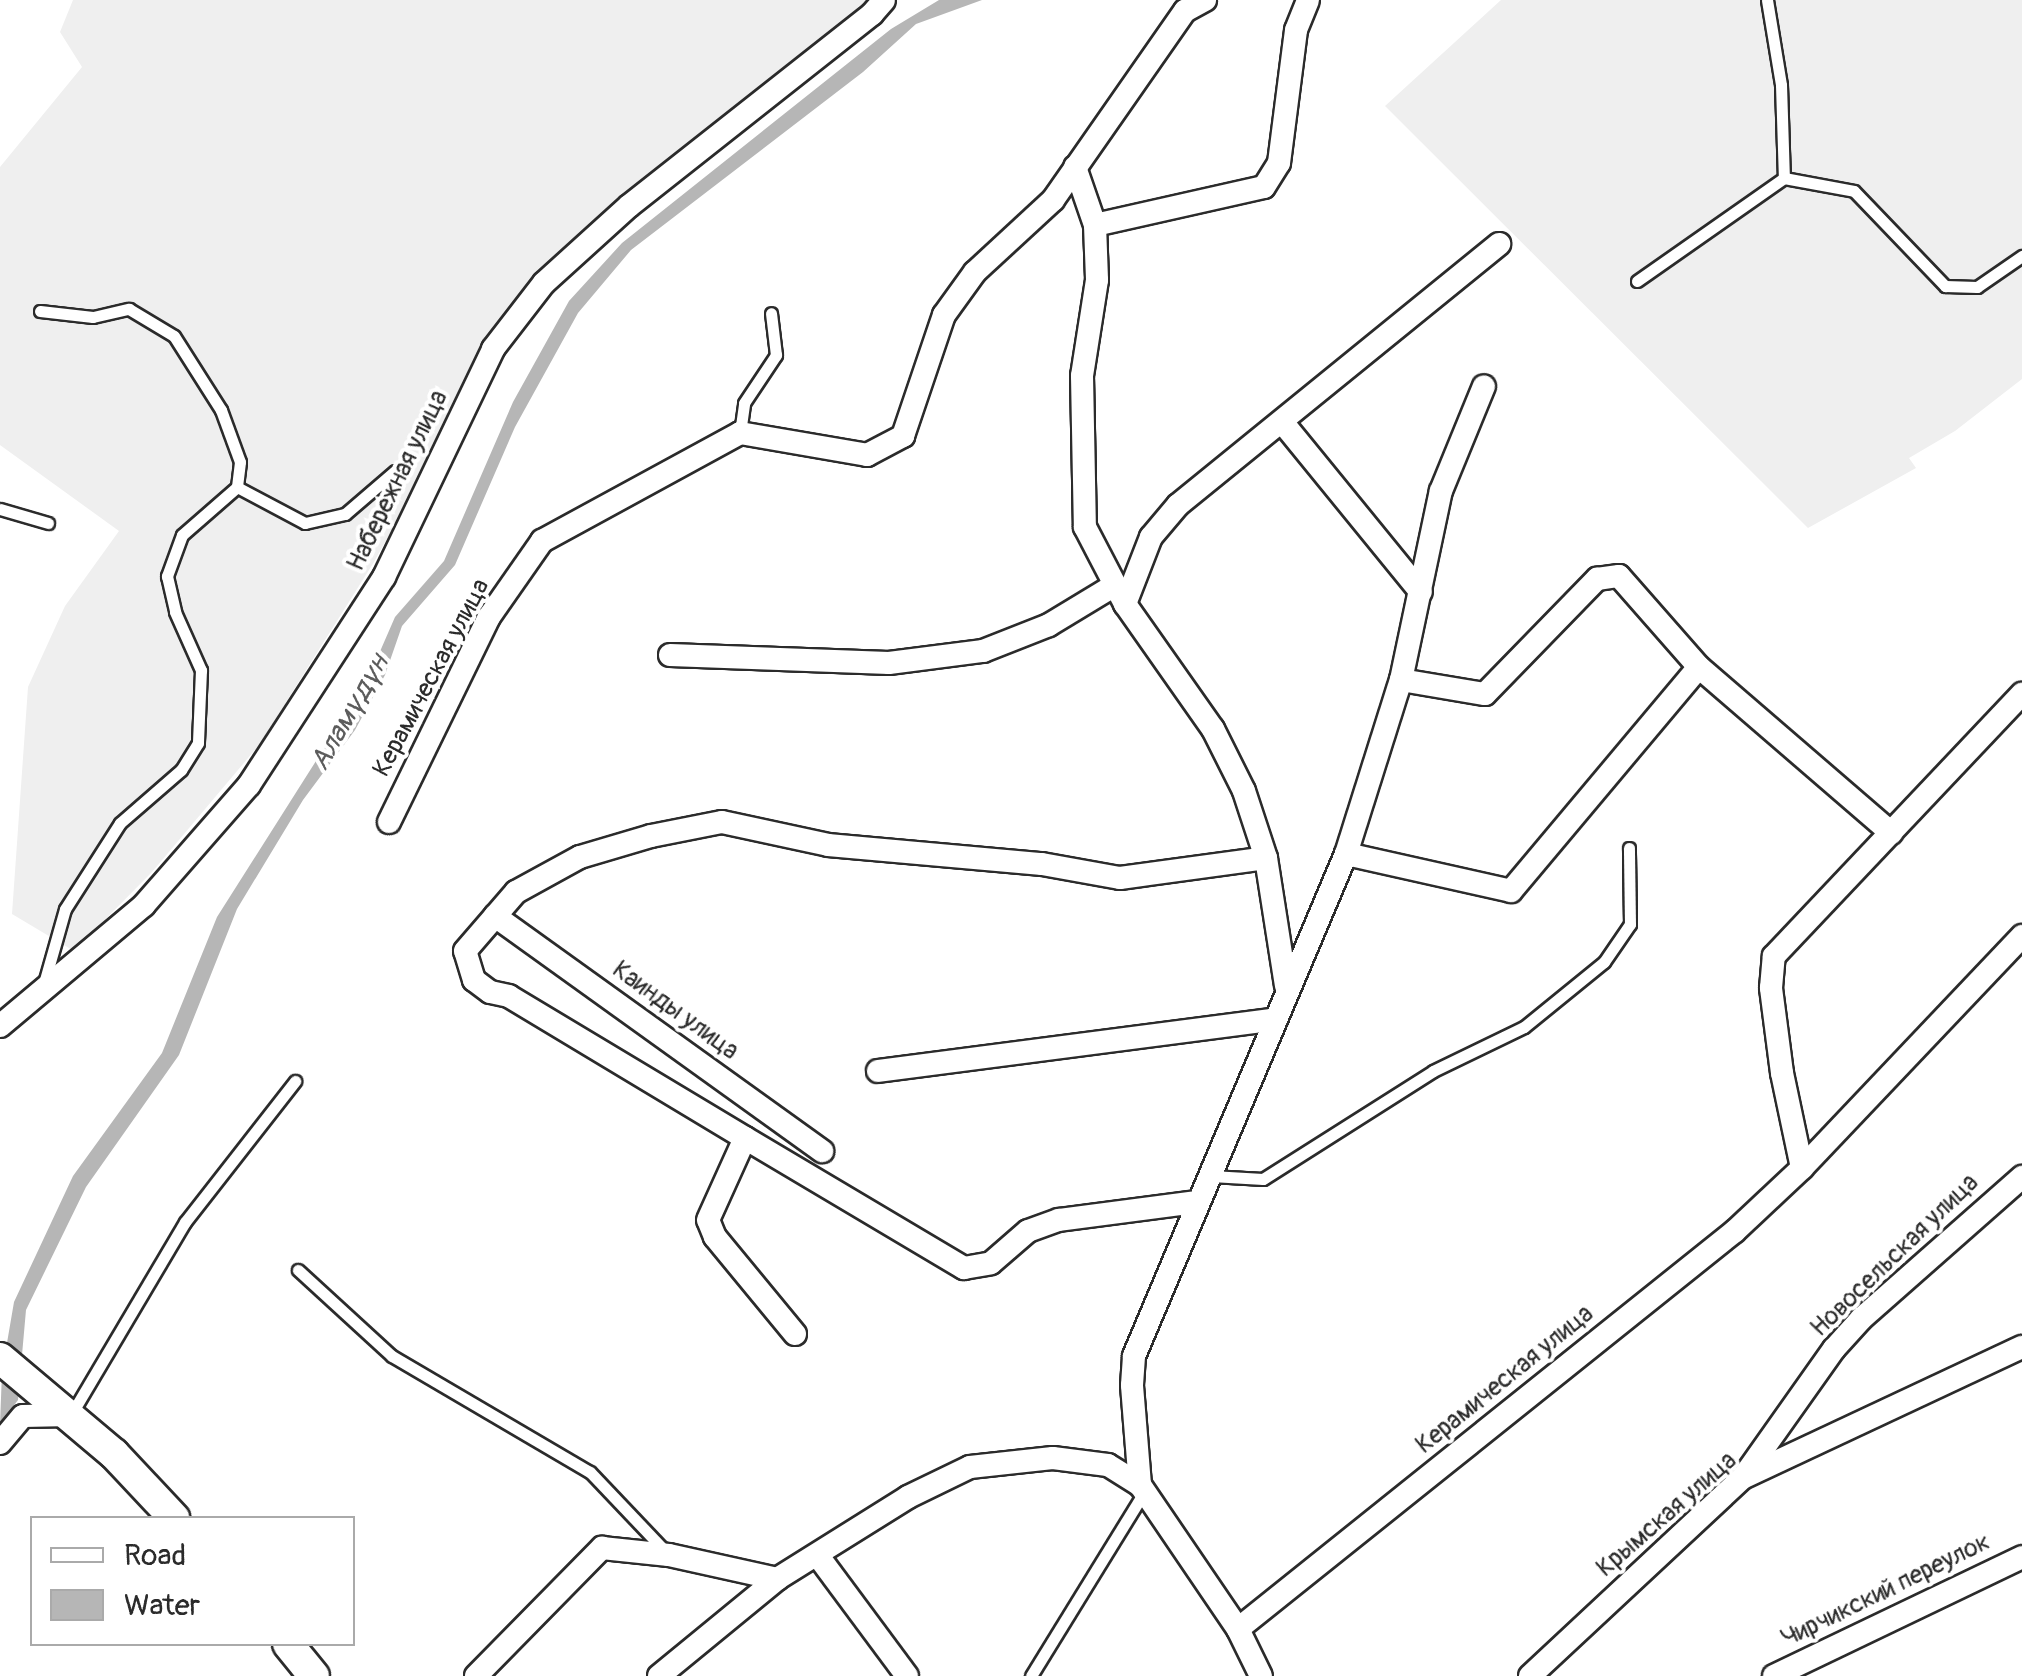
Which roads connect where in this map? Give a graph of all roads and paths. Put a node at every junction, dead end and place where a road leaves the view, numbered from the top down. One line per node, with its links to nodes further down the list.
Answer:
1 (884, 0): 34 (street, Набережная улица)
2 (1205, 0): 5 (street)
3 (1308, 0): 7 (street)
4 (1767, 0): 6 (lane)
5 (1075, 167): 7 (street); 15 (street)
6 (1784, 178): 9 (lane); 10 (lane)
7 (1095, 225): 21 (street)
8 (1499, 244): 14 (street)
9 (2022, 256)
10 (1637, 281)
11 (40, 311): 17 (lane)
12 (771, 313): 15 (lane)
13 (1484, 386): 20 (street)
14 (1284, 422): 20 (street); 21 (street)
15 (740, 433): 26 (street, Керамическая улица)
16 (395, 471): 17 (lane)
17 (237, 487): 34 (lane)
18 (0, 508): 19 (lane)
19 (48, 523)
20 (1420, 592): 24 (street)
21 (1120, 594): 22 (street); 30 (street)
22 (670, 654)
23 (1699, 667): 24 (street); 27 (street); 29 (street)
24 (1401, 680): 29 (street)
25 (2022, 694): 27 (street)
26 (389, 822)
27 (1891, 833): 41 (street)
28 (1629, 848): 42 (lane)
29 (1346, 854): 33 (street)
30 (1266, 858): 31 (street); 33 (street)
31 (496, 916): 39 (street); 40 (street, Каинды улица)
32 (2022, 936): 41 (street, Керамическая улица)
33 (1287, 989): 35 (street)
34 (42, 991): 36 (street, Набережная улица)
35 (1276, 1020): 37 (street); 42 (street)
36 (0, 1026)
37 (878, 1072)
38 (295, 1081): 49 (lane)
39 (746, 1138): 44 (street); 46 (street)
40 (822, 1151)
41 (1802, 1168): 58 (street, Керамическая улица)
42 (1211, 1176): 44 (street)
43 (2022, 1177): 51 (street, Новосельская улица)
44 (1196, 1202): 52 (street)
45 (298, 1270): 54 (lane)
46 (794, 1334)
47 (2022, 1347): 51 (street, Крымская улица)
48 (0, 1358): 49 (street)
49 (66, 1411): 50 (street); 53 (street)
50 (0, 1443)
51 (1742, 1478): 66 (street, Крымская улица)
52 (1142, 1488): 55 (street); 58 (street); 64 (lane)
53 (172, 1516)
54 (669, 1555): 57 (street); 61 (street)
55 (818, 1556): 57 (street); 63 (street)
56 (2022, 1556): 67 (street, Чирчикский переулок)
57 (777, 1579): 62 (street)
58 (1238, 1629): 65 (street)
59 (290, 1646): 60 (street)
60 (314, 1676)
61 (476, 1676)
62 (659, 1676)
63 (908, 1676)
64 (1031, 1676)
65 (1261, 1676)
66 (1530, 1676)
67 (1774, 1676)

